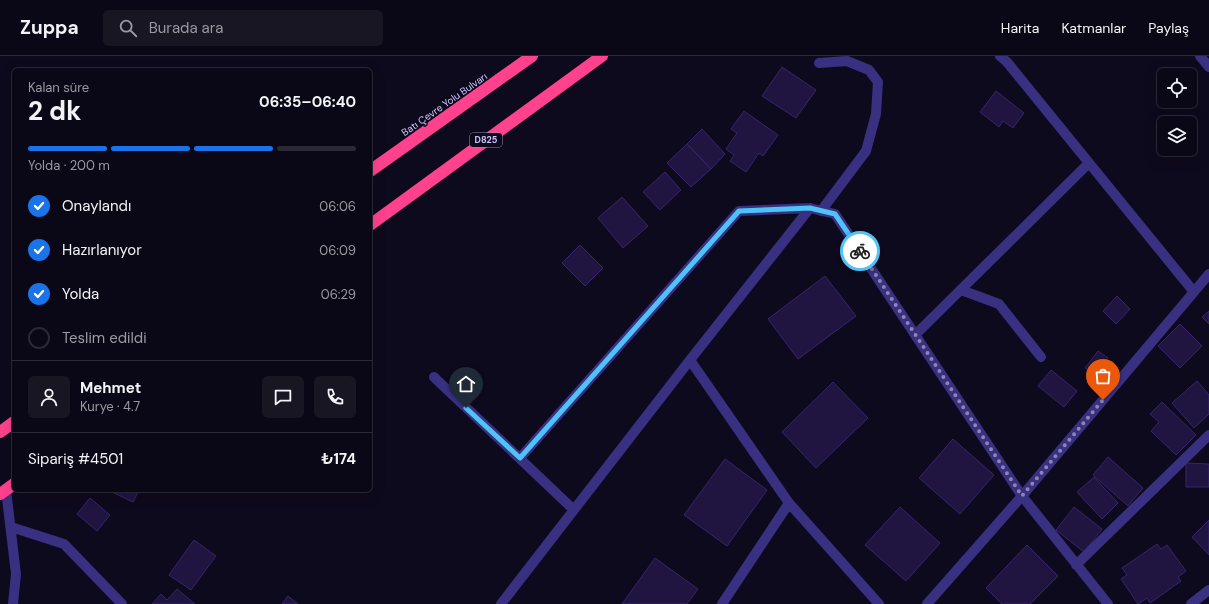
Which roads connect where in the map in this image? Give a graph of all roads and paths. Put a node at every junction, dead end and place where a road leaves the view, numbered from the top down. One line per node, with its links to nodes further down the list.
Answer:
1 (532, 56): 8 (highway, Batı Çevre Yolu Bulvarı)
2 (602, 56): 11 (highway, D825)
3 (1200, 56): 6 (street)
4 (1007, 58): 7 (street)
5 (818, 63): 10 (street)
6 (1209, 67)
7 (1089, 163): 13 (street); 14 (street)
8 (372, 170)
9 (810, 208): 10 (street); 17 (street); 22 (street)
10 (821, 211): 15 (street)
11 (372, 224)
12 (1209, 274): 14 (street)
13 (961, 290): 15 (street); 16 (street)
14 (1194, 292): 24 (street)
15 (915, 335): 24 (street)
16 (1041, 357)
17 (690, 360): 25 (street); 26 (street)
18 (434, 378): 22 (street)
19 (12, 423): 20 (highway)
20 (0, 432)
21 (1209, 435): 28 (street)
22 (520, 458): 26 (street)
23 (7, 489): 27 (street)
24 (1022, 496): 28 (street); 35 (street)
25 (789, 503): 33 (street); 34 (street)
26 (574, 510): 32 (street)
27 (11, 527): 30 (street); 31 (street)
28 (1076, 565): 36 (street)
29 (1209, 590): 37 (street)
30 (13, 604)
31 (122, 604)
32 (501, 604)
33 (722, 604)
34 (879, 604)
35 (927, 604)
36 (1108, 604)
37 (1191, 604)

